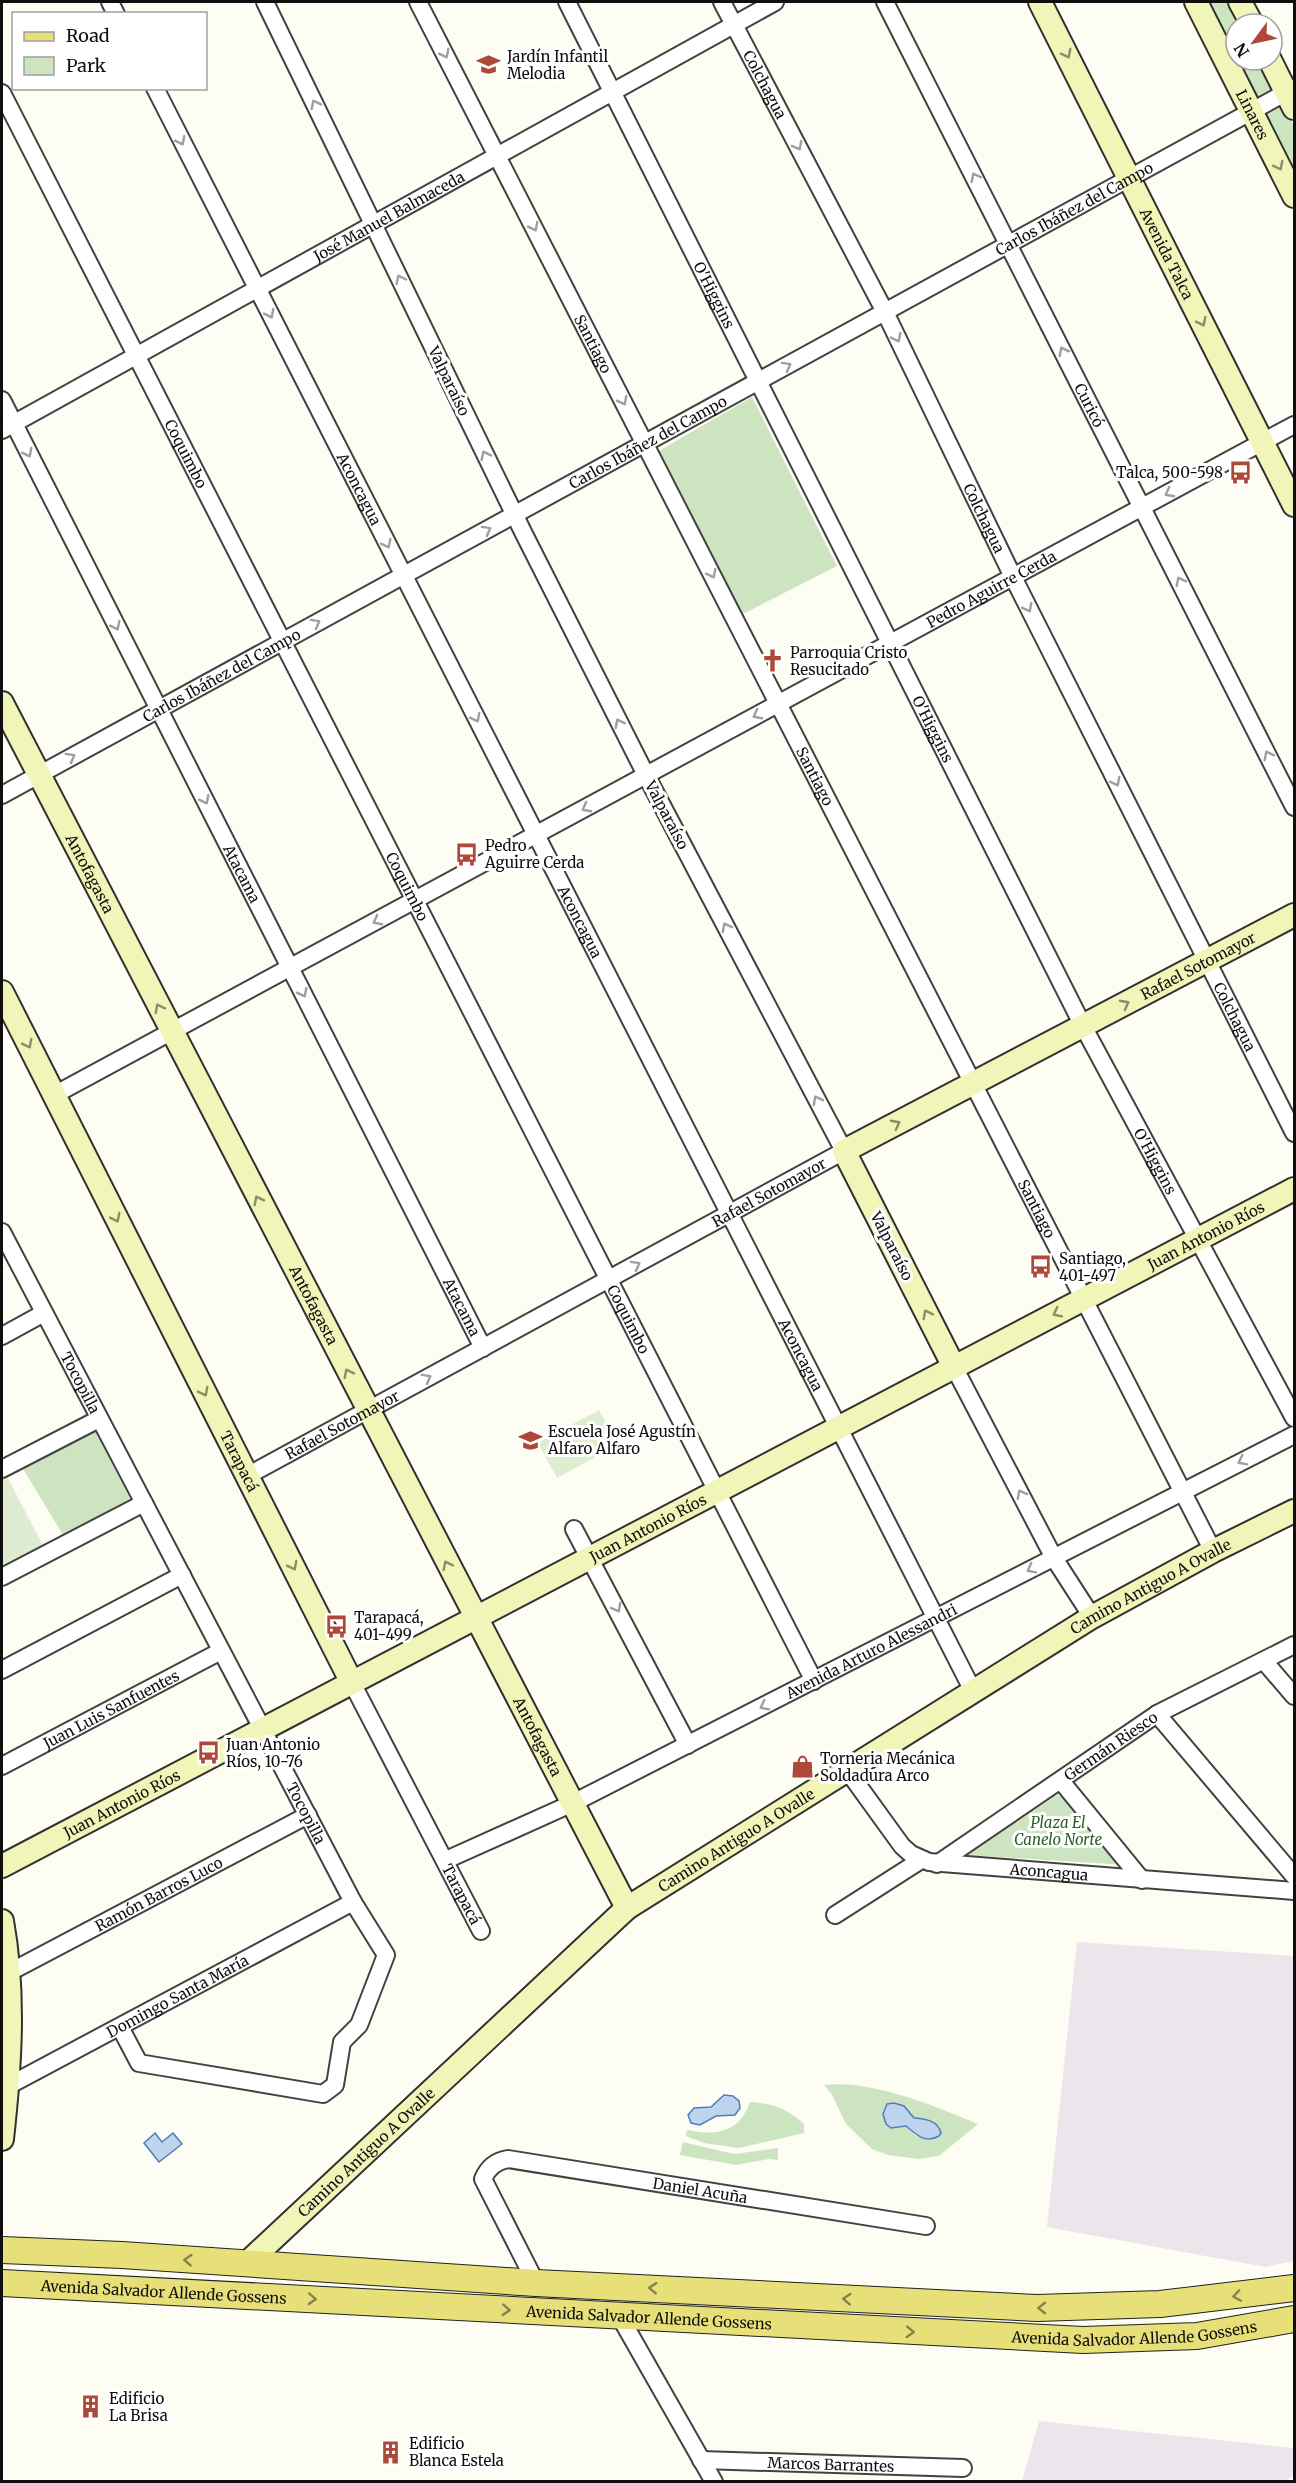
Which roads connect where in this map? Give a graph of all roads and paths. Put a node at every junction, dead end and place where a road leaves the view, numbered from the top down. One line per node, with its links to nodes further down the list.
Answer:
1 (265, 2): 19 (street, Valparaíso, one-way to 1)
2 (418, 2): 16 (street, Santiago, one-way to 16)
3 (567, 2): 12 (street, O'Higgins)
4 (722, 2): 9 (street, Colchagua)
5 (776, 2): 9 (street, José Manuel Balmaceda)
6 (885, 2): 20 (street, Curicó, one-way to 6)
7 (1040, 2): 17 (main road, Avenida Talca, one-way to 17)
8 (1196, 2): 15 (main road, Linares)
9 (735, 24): 12 (street, José Manuel Balmaceda); 22 (street, Colchagua, one-way to 22)
10 (1277, 72): 14 (main road)
11 (156, 90): 21 (street, Aconcagua, one-way to 21)
12 (612, 92): 16 (street, José Manuel Balmaceda); 24 (street, O'Higgins)
13 (2, 93): 23 (street, Coquimbo)
14 (1292, 96): 15 (street, Carlos Ibáñez del Campo)
15 (1252, 111): 17 (street, Carlos Ibáñez del Campo); 18 (main road, Linares, one-way to 18)
16 (497, 156): 19 (street, José Manuel Balmaceda); 29 (street, Santiago, one-way to 29)
17 (1130, 178): 20 (street, Carlos Ibáñez del Campo); 28 (main road, Avenida Talca, one-way to 28)
18 (1294, 196)
19 (373, 224): 21 (street, José Manuel Balmaceda); 32 (street, Valparaíso, one-way to 19)
20 (1009, 244): 22 (street, Carlos Ibáñez del Campo); 31 (street, Curicó, one-way to 20)
21 (257, 289): 23 (street, José Manuel Balmaceda); 33 (street, Aconcagua, one-way to 33)
22 (885, 312): 24 (street, Carlos Ibáñez del Campo, one-way to 22); 34 (street, Colchagua, one-way to 34)
23 (136, 356): 27 (street, José Manuel Balmaceda); 35 (street, Coquimbo)
24 (759, 381): 29 (street, Carlos Ibáñez del Campo); 36 (street, O'Higgins)
25 (2, 400): 27 (street, Atacama)
26 (1294, 425): 28 (street, Pedro Aguirre Cerda)
27 (8, 427): 39 (street, Atacama, one-way to 39)
28 (1263, 442): 30 (main road, Avenida Talca); 31 (street, Pedro Aguirre Cerda, one-way to 31)
29 (645, 444): 32 (street, Carlos Ibáñez del Campo); 38 (street, Santiago, one-way to 38)
30 (1294, 505)
31 (1142, 508): 34 (street, Pedro Aguirre Cerda); 43 (street, Curicó, one-way to 31)
32 (514, 515): 33 (street, Carlos Ibáñez del Campo, one-way to 32); 41 (street, Valparaíso, one-way to 32)
33 (404, 576): 35 (street, Carlos Ibáñez del Campo, one-way to 33); 44 (street, Aconcagua, one-way to 44)
34 (1013, 577): 36 (street, Pedro Aguirre Cerda); 47 (street, Colchagua, one-way to 47)
35 (282, 642): 39 (street, Carlos Ibáñez del Campo); 45 (street, Coquimbo)
36 (890, 644): 38 (street, Pedro Aguirre Cerda); 50 (street, O'Higgins)
37 (2, 703): 40 (main road, Antofagasta)
38 (778, 704): 41 (street, Pedro Aguirre Cerda, one-way to 41); 52 (street, Santiago)
39 (159, 710): 40 (street, Carlos Ibáñez del Campo, one-way to 39); 48 (street, Atacama, one-way to 48)
40 (39, 775): 42 (street, Carlos Ibáñez del Campo); 51 (main road, Antofagasta, one-way to 40)
41 (646, 776): 44 (street, Pedro Aguirre Cerda, one-way to 44); 55 (street, Valparaíso, one-way to 41)
42 (2, 795)
43 (1294, 807)
44 (536, 835): 45 (street, Pedro Aguirre Cerda); 57 (street, Aconcagua)
45 (414, 900): 48 (street, Pedro Aguirre Cerda, one-way to 48); 60 (street, Coquimbo)
46 (1294, 915): 47 (main road, Rafael Sotomayor)
47 (1206, 961): 50 (main road, Rafael Sotomayor, one-way to 47); 54 (street, Colchagua)
48 (290, 968): 51 (street, Pedro Aguirre Cerda); 64 (street, Atacama, one-way to 64)
49 (2, 992): 53 (main road, Tarapacá, one-way to 53)
50 (1083, 1026): 52 (main road, Rafael Sotomayor); 59 (street, O'Higgins)
51 (171, 1031): 53 (street, Pedro Aguirre Cerda); 66 (main road, Antofagasta, one-way to 51)
52 (973, 1084): 55 (main road, Rafael Sotomayor, one-way to 52); 61 (street, Santiago)
53 (54, 1095): 72 (main road, Tarapacá, one-way to 72)
54 (1294, 1133)
55 (844, 1151): 57 (street, Rafael Sotomayor); 65 (main road, Valparaíso, one-way to 55)
56 (1294, 1189): 59 (main road, Juan Antonio Ríos)
57 (729, 1214): 60 (street, Rafael Sotomayor, one-way to 57); 69 (street, Aconcagua)
58 (2, 1236): 62 (street, Tocopilla)
59 (1197, 1240): 61 (main road, Juan Antonio Ríos); 67 (street, O'Higgins)
60 (609, 1280): 64 (street, Rafael Sotomayor); 73 (street, Coquimbo)
61 (1084, 1299): 65 (main road, Juan Antonio Ríos, one-way to 65); 74 (street, Santiago)
62 (44, 1313): 63 (street); 68 (street, Tocopilla)
63 (2, 1336)
64 (483, 1348): 66 (street, Rafael Sotomayor, one-way to 64)
65 (954, 1367): 69 (main road, Juan Antonio Ríos); 80 (street, Valparaíso, one-way to 65)
66 (367, 1411): 72 (street, Rafael Sotomayor); 83 (main road, Antofagasta, one-way to 66)
67 (1294, 1418)
68 (99, 1419): 71 (street); 75 (street, Tocopilla)
69 (838, 1427): 73 (main road, Juan Antonio Ríos); 85 (street, Aconcagua)
70 (1294, 1435): 74 (street, Avenida Arturo Alessandri, one-way to 74)
71 (2, 1469)
72 (247, 1476): 91 (main road, Tarapacá, one-way to 91)
73 (716, 1490): 79 (main road, Juan Antonio Ríos); 90 (street, Coquimbo)
74 (1183, 1492): 78 (street, Santiago); 80 (street, Avenida Arturo Alessandri)
75 (144, 1503): 81 (street, Tocopilla); 82 (street)
76 (1294, 1511): 78 (main road, Camino Antiguo A Ovalle)
77 (574, 1529): 79 (street)
78 (1213, 1551): 84 (main road, Camino Antiguo A Ovalle)
79 (590, 1557): 83 (main road, Juan Antonio Ríos); 96 (street, one-way to 96)
80 (1054, 1557): 84 (street, Valparaíso); 85 (street, Avenida Arturo Alessandri, one-way to 85)
81 (182, 1575): 87 (street, Tocopilla); 89 (street)
82 (2, 1577)
83 (474, 1617): 91 (main road, Juan Antonio Ríos); 100 (main road, Antofagasta)
84 (1092, 1617): 92 (main road, Camino Antiguo A Ovalle)
85 (936, 1618): 90 (street, Avenida Arturo Alessandri); 92 (street, Aconcagua)
86 (1294, 1646): 88 (street, Germán Riesco)
87 (221, 1651): 95 (street, Tocopilla); 97 (street, Juan Luis Sanfuentes)
88 (1264, 1661): 93 (street); 94 (street, Germán Riesco)
89 (2, 1670)
90 (814, 1680): 96 (street, Avenida Arturo Alessandri, one-way to 96)
91 (351, 1681): 95 (main road, Juan Antonio Ríos); 102 (street, Tarapacá)
92 (973, 1691): 98 (main road, Camino Antiguo A Ovalle)
93 (1294, 1696)
94 (1157, 1714): 99 (street, Germán Riesco); 105 (street)
95 (262, 1728): 101 (street, Tocopilla); 104 (main road, Juan Antonio Ríos)
96 (688, 1745): 100 (street, Avenida Arturo Alessandri)
97 (2, 1766)
98 (847, 1770): 103 (street); 109 (main road, Camino Antiguo A Ovalle)
99 (1061, 1781): 103 (street, Germán Riesco); 106 (street)
100 (573, 1803): 102 (street, Avenida Arturo Alessandri); 109 (main road, Antofagasta)
101 (308, 1815): 108 (street, Tocopilla); 113 (street, Ramón Barros Luco)
102 (446, 1860): 112 (street, Tarapacá)
103 (929, 1862): 106 (street, Aconcagua); 110 (street, Germán Riesco)
104 (2, 1866)
105 (1294, 1876)
106 (1142, 1880): 107 (street, Aconcagua)
107 (1294, 1891)
108 (353, 1902): 114 (street, Domingo Santa María); 114 (street, Tocopilla)
109 (627, 1908): 119 (main road, Camino Antiguo A Ovalle)
110 (835, 1915)
111 (2, 1921): 113 (main road)
112 (481, 1931)
113 (10, 1971): 115 (main road)
114 (120, 2026): 115 (street, Domingo Santa María)
115 (5, 2085): 116 (main road)
116 (2, 2139)
117 (926, 2226): 121 (street, Daniel Acuña)
118 (2, 2250): 119 (main road, Avenida Salvador Allende Gossens, one-way to 118)
119 (246, 2264): 121 (main road, Avenida Salvador Allende Gossens)
120 (2, 2283): 123 (main road, Avenida Salvador Allende Gossens, one-way to 123)
121 (536, 2283): 122 (main road, Avenida Salvador Allende Gossens, one-way to 121)
122 (1294, 2288)
123 (620, 2317): 124 (main road, Avenida Salvador Allende Gossens, one-way to 124); 125 (street)
124 (1294, 2319)
125 (701, 2460): 126 (street, Marcos Barrantes); 127 (street)
126 (963, 2469)
127 (714, 2481)

